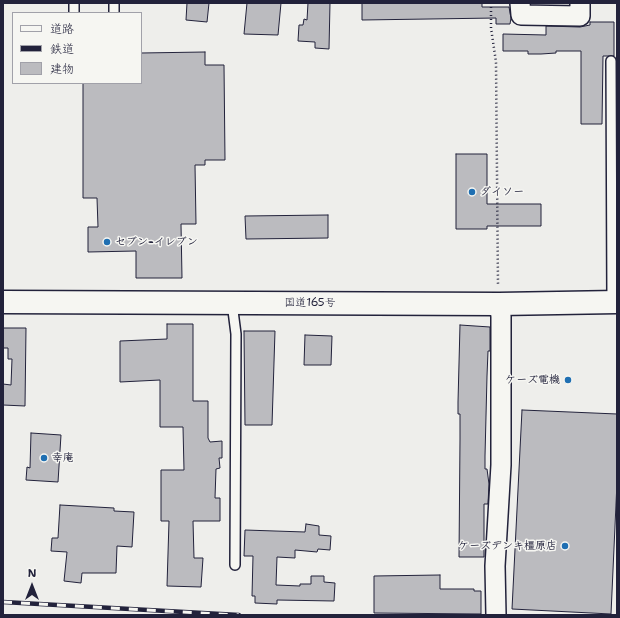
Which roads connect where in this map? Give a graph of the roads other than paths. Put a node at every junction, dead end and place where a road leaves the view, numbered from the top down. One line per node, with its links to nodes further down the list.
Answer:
1 (520, 3): 2 (street)
2 (580, 3)
3 (611, 61): 5 (lane)
4 (3, 302): 6 (highway, 国道165号)
5 (614, 302): 7 (highway, 国道165号)
6 (232, 304): 7 (highway, 国道165号); 8 (lane)
7 (499, 304): 9 (street)
8 (236, 565)
9 (496, 615)

